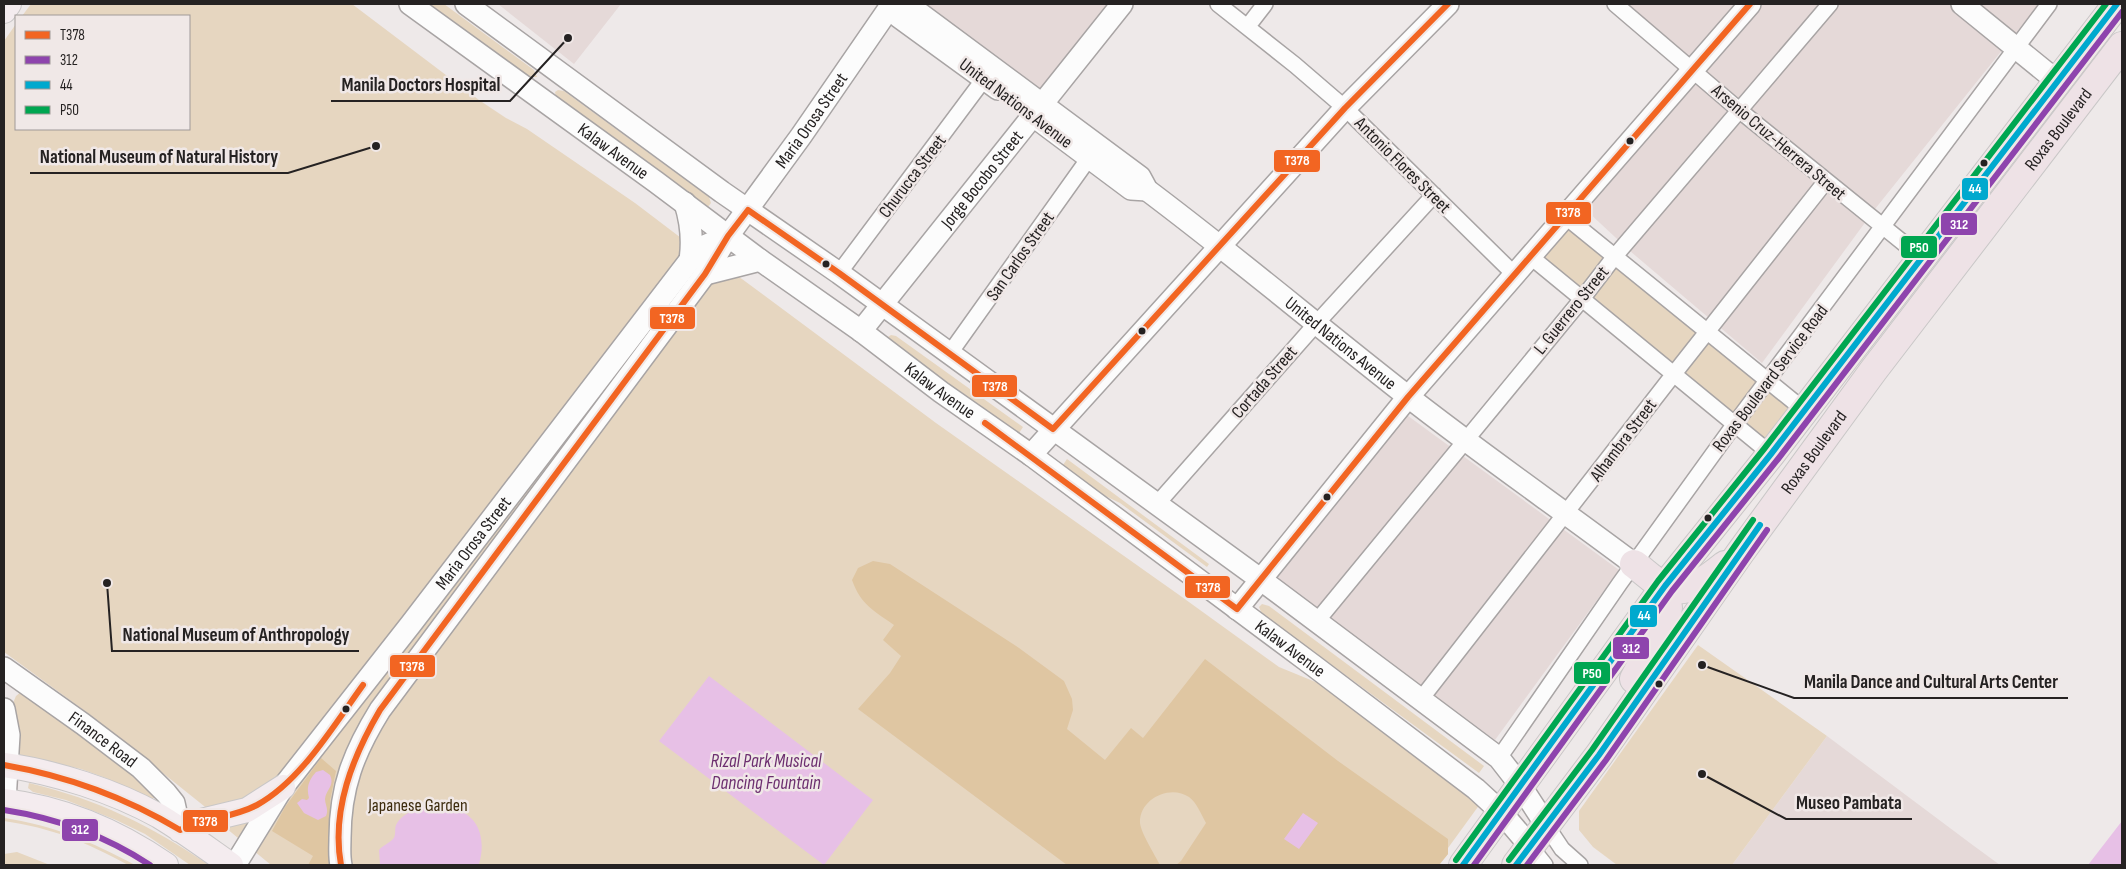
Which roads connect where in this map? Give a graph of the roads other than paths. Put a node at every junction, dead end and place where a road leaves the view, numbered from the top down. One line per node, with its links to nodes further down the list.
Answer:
1 (9, 4): 16 (main road)
2 (410, 4): 31 (street, Kalaw Avenue)
3 (466, 4): 32 (street, Kalaw Avenue)
4 (892, 4): 18 (street, United Nations Avenue); 32 (street, Maria Orosa Street)
5 (907, 4): 18 (street, United Nations Avenue)
6 (1122, 4): 25 (street, Jorge Bocobo Street)
7 (1218, 4): 17 (street, Antonio Flores Street)
8 (1265, 4): 17 (street)
9 (1448, 4): 24 (street)
10 (1615, 4): 21 (street, Arsenio Cruz-Herrera Street)
11 (1750, 4): 21 (street)
12 (1830, 4): 26 (street, L. Guerrero Street)
13 (1962, 4): 20 (street)
14 (2049, 4): 20 (street, Roxas Boulevard Service Road)
15 (2117, 4): 23 (highway, Roxas Boulevard)
16 (4, 11)
17 (1248, 26): 24 (street, Antonio Flores Street)
18 (938, 36): 22 (street, United Nations Avenue); 25 (street, United Nations Avenue)
19 (2122, 46): 61 (highway, Roxas Boulevard)
20 (2015, 48): 23 (street); 34 (street, Roxas Boulevard Service Road)
21 (1692, 70): 26 (street, Arsenio Cruz-Herrera Street); 33 (street)
22 (984, 79): 25 (street, United Nations Avenue); 42 (street, Churucca Street)
23 (2058, 82): 39 (highway, Roxas Boulevard)
24 (1346, 108): 30 (street, Antonio Flores Street); 36 (street)
25 (1038, 110): 27 (street, United Nations Avenue); 29 (street, United Nations Avenue); 45 (street, Jorge Bocobo Street)
26 (1739, 110): 28 (street, Arsenio Cruz-Herrera Street); 37 (street, L. Guerrero Street)
27 (1089, 158): 29 (street, United Nations Avenue); 49 (street, San Carlos Street)
28 (1826, 182): 34 (street, Arsenio Cruz-Herrera Street); 48 (street, Alhambra Street)
29 (1147, 190): 36 (street, United Nations Avenue)
30 (1434, 195): 43 (street, Antonio Flores Street); 46 (street, Cortada Street)
31 (685, 203): 35 (street, Kalaw Avenue); 41 (street)
32 (748, 210): 35 (street, Maria Orosa Street); 42 (street, Kalaw Avenue)
33 (1566, 217): 37 (street); 38 (street)
34 (1882, 227): 39 (street, Arsenio Cruz-Herrera Street); 51 (street, Roxas Boulevard Service Road)
35 (728, 236): 40 (street, Kalaw Avenue); 41 (street, Maria Orosa Street)
36 (1220, 245): 46 (street, United Nations Avenue); 55 (street)
37 (1614, 256): 44 (street, L. Guerrero Street); 48 (street)
38 (1531, 257): 43 (street); 44 (street)
39 (1922, 258): 53 (highway, Roxas Boulevard)
40 (760, 260): 41 (street); 47 (street, Kalaw Avenue)
41 (697, 267): 76 (street, Maria Orosa Street); 84 (street, Maria Orosa Street)
42 (839, 273): 45 (street, Kalaw Avenue)
43 (1515, 275): 52 (street)
44 (1582, 299): 50 (street); 56 (street, L. Guerrero Street)
45 (883, 305): 47 (street, Jorge Bocobo Street); 49 (street, Kalaw Avenue)
46 (1315, 324): 52 (street, United Nations Avenue); 59 (street, Cortada Street)
47 (861, 332): 58 (street, Kalaw Avenue)
48 (1709, 332): 50 (street, Alhambra Street); 51 (street)
49 (950, 354): 55 (street, Kalaw Avenue)
50 (1673, 375): 54 (street); 60 (street, Alhambra Street)
51 (1769, 380): 53 (street); 54 (street, Roxas Boulevard Service Road)
52 (1408, 397): 56 (street, United Nations Avenue); 63 (street)
53 (1804, 410): 57 (highway, Roxas Boulevard)
54 (1734, 425): 57 (street); 62 (street, Roxas Boulevard Service Road)
55 (1053, 429): 58 (street); 59 (street, Kalaw Avenue)
56 (1466, 440): 60 (street, United Nations Avenue); 66 (street, L. Guerrero Street)
57 (1771, 454): 64 (highway, Roxas Boulevard)
58 (1031, 455): 65 (street, Kalaw Avenue)
59 (1157, 504): 63 (street, Kalaw Avenue)
60 (1566, 514): 62 (street, United Nations Avenue); 70 (street, Alhambra Street)
61 (1740, 553): 64 (highway); 72 (highway, Roxas Boulevard)
62 (1634, 564): 64 (highway); 73 (street, Roxas Boulevard Service Road)
63 (1260, 579): 65 (street); 66 (street, Kalaw Avenue)
64 (1665, 586): 72 (highway); 75 (highway, Roxas Boulevard)
65 (1237, 609): 78 (street, Kalaw Avenue)
66 (1317, 621): 70 (street, Kalaw Avenue)
67 (4, 668): 68 (street, Finance Road)
68 (26, 683): 69 (street); 80 (street, Finance Road)
69 (4, 699)
70 (1421, 699): 73 (street, Kalaw Avenue)
71 (4, 709): 74 (street)
72 (1599, 755): 79 (highway, Roxas Boulevard)
73 (1498, 758): 75 (street, Kalaw Avenue)
74 (6, 766): 77 (street); 80 (main road)
75 (1520, 785): 78 (highway, Roxas Boulevard); 79 (street, Kalaw Avenue)
76 (283, 787): 80 (main road); 83 (street, Maria Orosa Street)
77 (4, 801): 82 (main road)
78 (1502, 812): 81 (street, Kalaw Avenue); 85 (highway, Roxas Boulevard)
79 (1546, 825): 81 (highway, Roxas Boulevard); 86 (street)
80 (180, 830): 83 (main road)
81 (1530, 859)
82 (166, 865)
83 (233, 865)
84 (341, 865)
85 (1463, 865)
86 (1580, 865)

